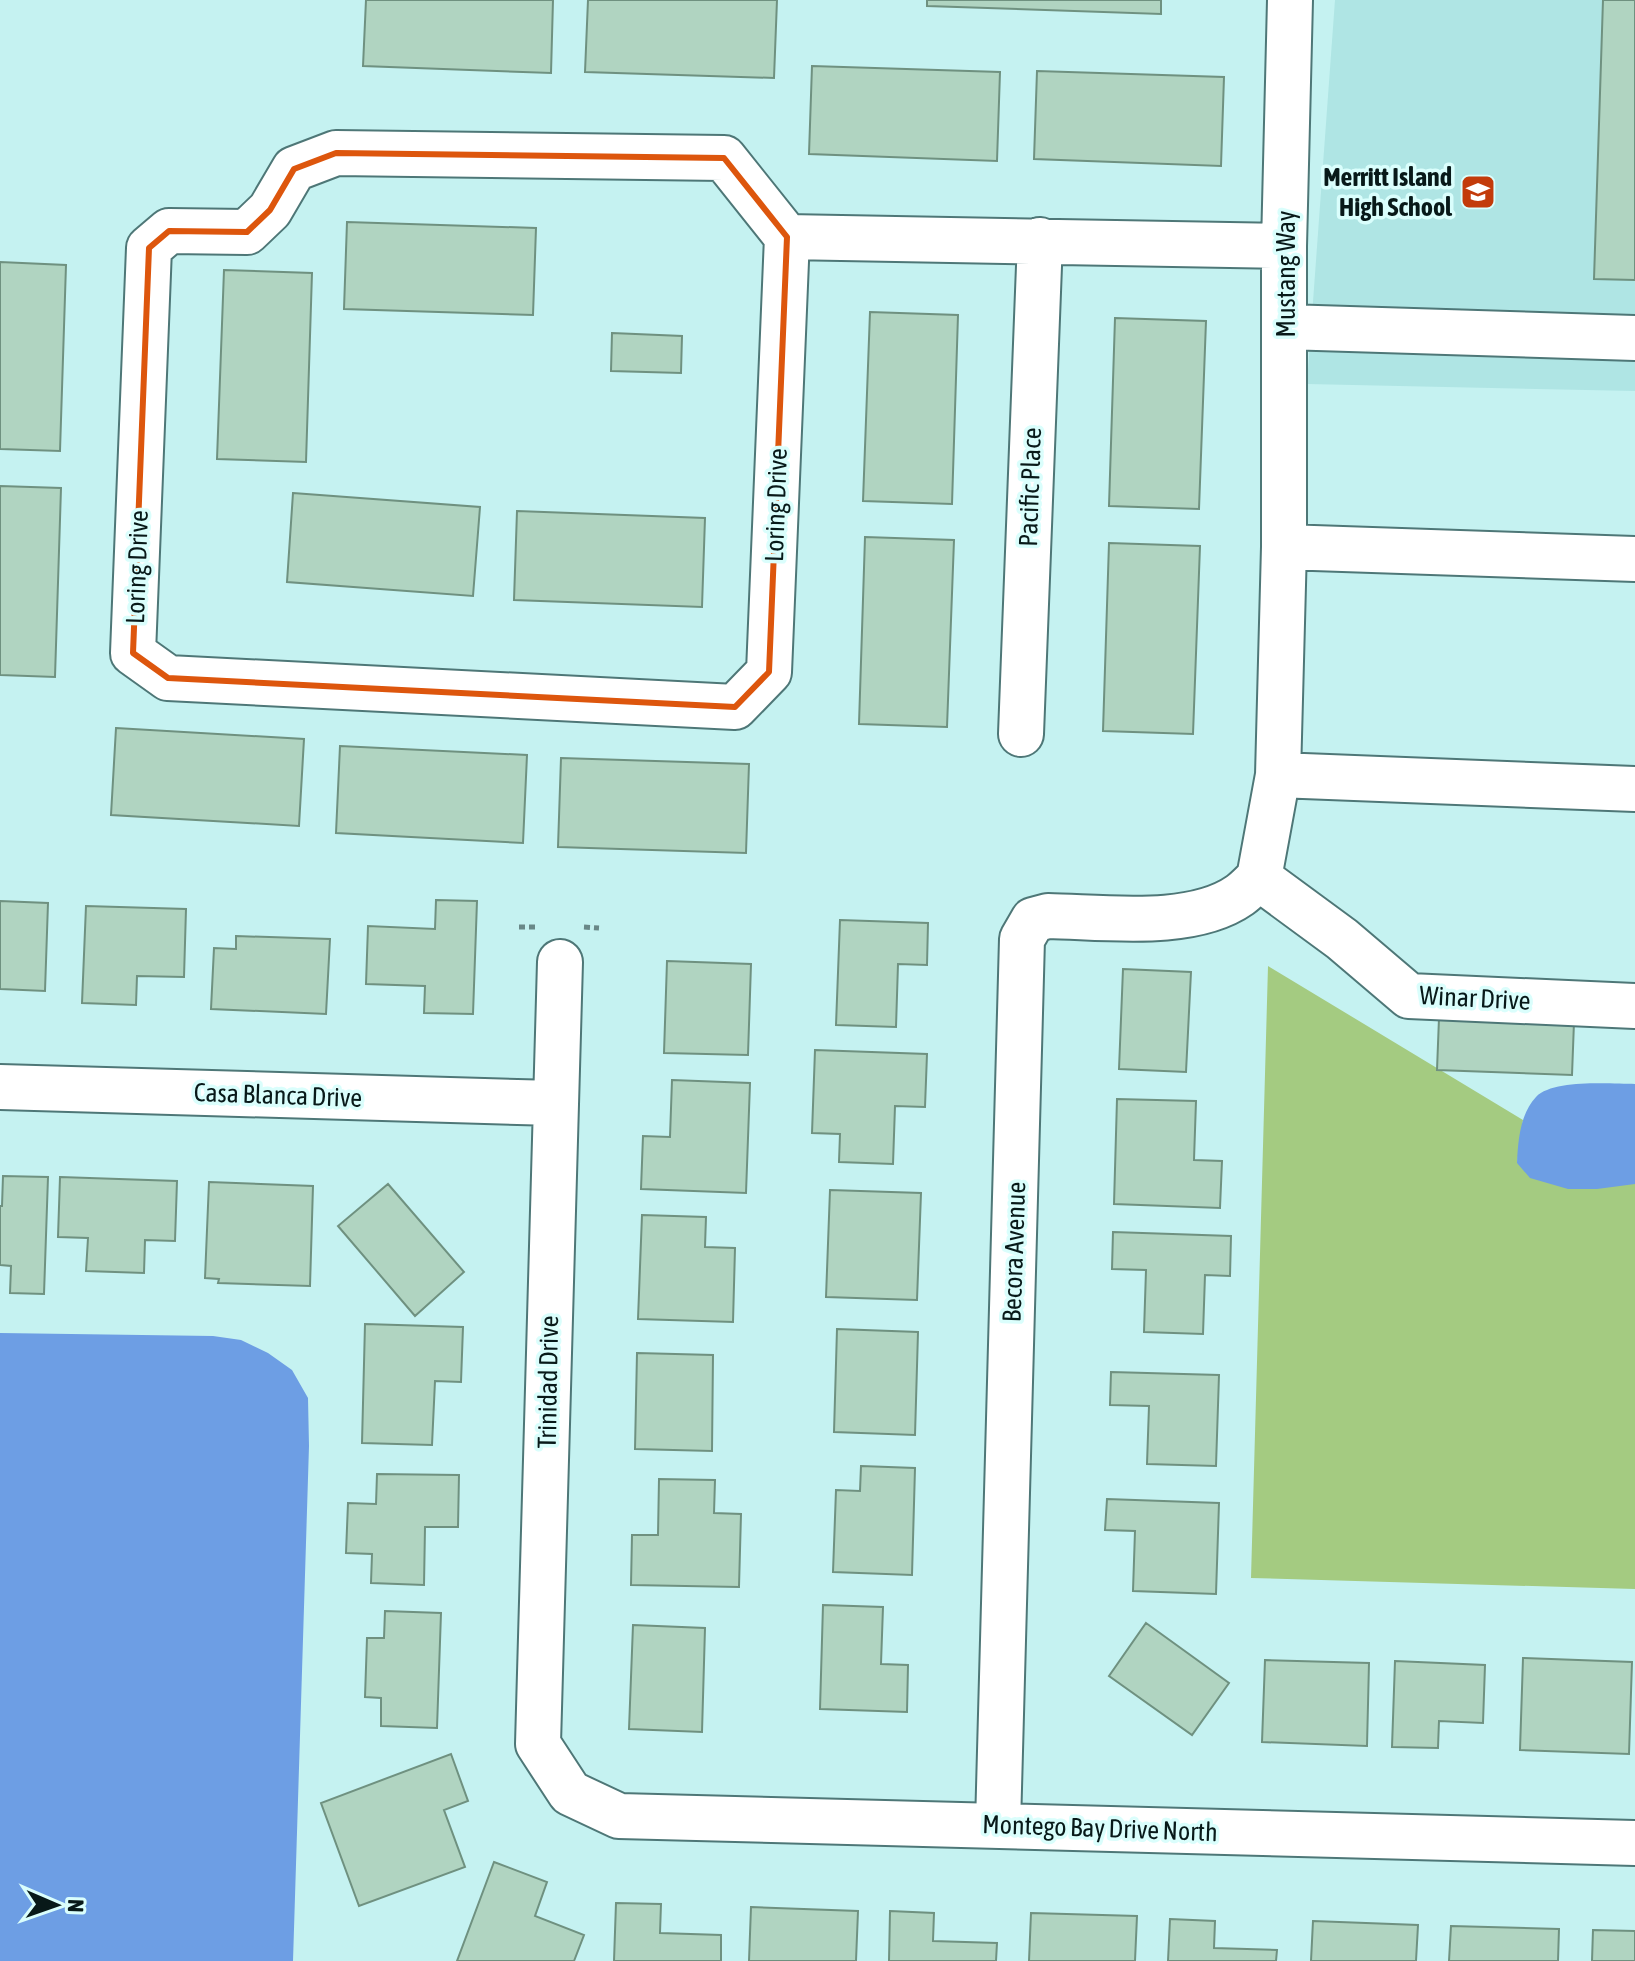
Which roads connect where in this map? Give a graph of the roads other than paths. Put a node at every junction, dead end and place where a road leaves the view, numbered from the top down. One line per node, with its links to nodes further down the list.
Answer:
1 (1290, 0): 4 (street, Mustang Way)
2 (787, 237): 2 (street, Loring Drive); 3 (street)
3 (1040, 240): 4 (street); 9 (street, Pacific Place)
4 (1284, 246): 5 (street, Mustang Way)
5 (1285, 327): 6 (street); 7 (street, Mustang Way)
6 (1635, 338)
7 (1284, 547): 8 (street); 10 (street, Mustang Way)
8 (1635, 559)
9 (1021, 734)
10 (1278, 775): 11 (street); 12 (street, Mustang Way)
11 (1635, 789)
12 (1259, 878): 14 (street, Winar Drive); 18 (street, Becora Avenue)
13 (560, 962): 16 (street, Trinidad Drive)
14 (1635, 1006)
15 (0, 1087): 16 (street, Casa Blanca Drive)
16 (555, 1103): 17 (street, Trinidad Drive)
17 (570, 1793): 18 (street, Montego Bay Drive North)
18 (998, 1825): 19 (street, Montego Bay Drive North)
19 (1635, 1843)

